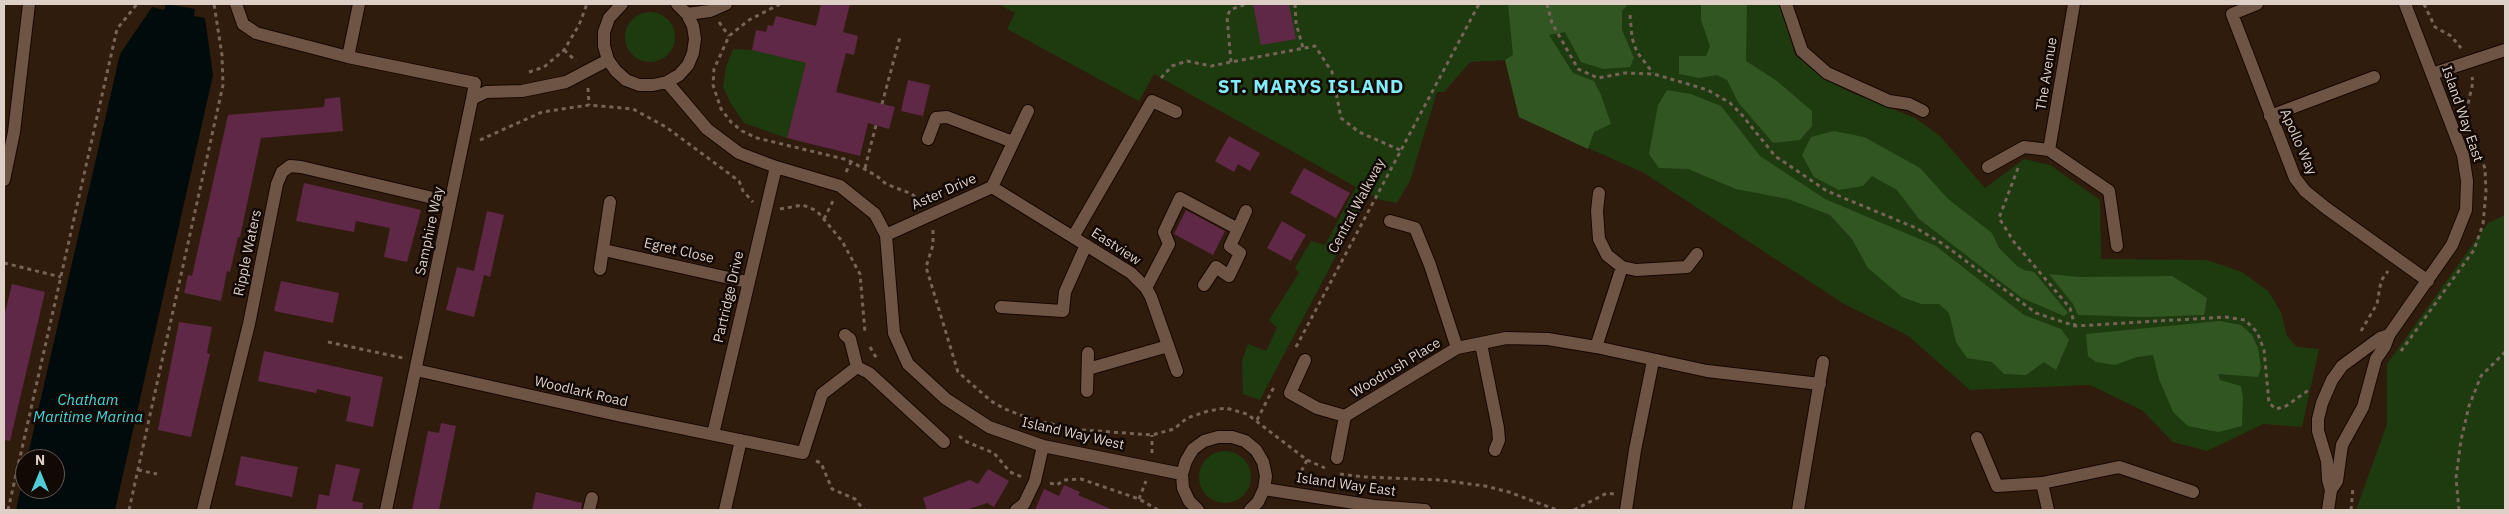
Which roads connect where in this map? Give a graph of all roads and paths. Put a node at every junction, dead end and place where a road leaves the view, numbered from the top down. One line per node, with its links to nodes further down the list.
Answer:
1 (29, 4): 55 (street)
2 (137, 4): 74 (path)
3 (214, 4): 117 (path)
4 (236, 4): 27 (street)
5 (359, 4): 27 (street)
6 (587, 4): 25 (path)
7 (677, 4): 19 (street)
8 (726, 4): 19 (street)
9 (780, 4): 22 (path)
10 (1246, 4): 30 (path)
11 (1295, 4): 24 (path)
12 (1479, 4): 49 (path, Central Walkway)
13 (1547, 4): 32 (path)
14 (1786, 4): 42 (street)
15 (2074, 4): 50 (street, The Avenue)
16 (2256, 4): 44 (street, Apollo Way)
17 (2405, 4): 33 (street, Island Way East)
18 (619, 5): 29 (street)
19 (687, 14): 36 (street)
20 (1630, 15): 32 (path)
21 (722, 27): 22 (path)
22 (729, 36): 54 (path)
23 (900, 37): 39 (path)
24 (1303, 48): 30 (path); 49 (path)
25 (564, 50): 28 (path); 31 (path)
26 (2505, 50): 33 (street)
27 (348, 57): 38 (street)
28 (572, 57)
29 (608, 60): 36 (street); 38 (street)
30 (1231, 62): 35 (path)
31 (527, 72)
32 (1654, 74): 80 (path)
33 (2432, 74): 75 (street, Island Way East)
34 (2374, 77): 44 (street)
35 (1161, 78)
36 (667, 82): 52 (street, Island Way West)
37 (588, 92): 40 (path)
38 (472, 99): 51 (street, Samphire Way)
39 (882, 104)
40 (589, 105): 51 (path); 60 (path)
41 (1028, 111): 47 (street, Aster Drive)
42 (1923, 111)
43 (1176, 112): 66 (street)
44 (2270, 116): 75 (street, Apollo Way)
45 (876, 125): 54 (path)
46 (928, 139): 47 (street)
47 (1014, 142): 56 (street, Aster Drive)
48 (2024, 147): 50 (street); 53 (street); 80 (path)
49 (1400, 150): 90 (path, Central Walkway)
50 (2050, 150): 68 (street)
51 (461, 151): 58 (street, Samphire Way)
52 (776, 167): 60 (street, Partridge Drive); 65 (street, Island Way West)
53 (1988, 167)
54 (865, 168): 62 (path)
55 (4, 180)
56 (992, 187): 62 (street, Aster Drive); 66 (street, Eastview)
57 (1599, 193): 72 (street)
58 (450, 202): 97 (street, Samphire Way); 130 (street, Ripple Waters)
59 (610, 202): 69 (street)
60 (766, 206): 76 (street, Partridge Drive); 83 (path)
61 (1246, 211): 64 (street)
62 (928, 215): 65 (street, Aster Drive); 106 (path)
63 (1390, 220): 89 (street)
64 (1238, 229): 77 (street); 78 (street)
65 (886, 235): 112 (street, Island Way West)
66 (1073, 237): 67 (street, Eastview)
67 (1086, 245): 78 (street, Eastview); 79 (street)
68 (2118, 246)
69 (604, 250): 73 (street); 76 (street, Egret Close)
70 (1697, 254): 72 (street)
71 (4, 262): 74 (path)
72 (1622, 267): 88 (street)
73 (600, 269)
74 (62, 277): 128 (path)
75 (2428, 281): 81 (street, Island Way East)
76 (747, 282): 108 (street, Partridge Drive)
77 (1204, 285)
78 (1146, 288): 87 (street, Eastview)
79 (1001, 307)
80 (2075, 326): 103 (path)
81 (2389, 334): 123 (street, Island Way East); 123 (street, Island Way East)
82 (845, 335): 98 (street)
83 (866, 335)
84 (328, 342): 97 (path)
85 (868, 342): 96 (path)
86 (1481, 344): 88 (street, Woodrush Place); 89 (street, Woodrush Place); 113 (street)
87 (1168, 346): 99 (street); 100 (street, Eastview)
88 (1596, 346): 94 (street, Woodrush Place)
89 (1457, 348): 105 (street, Woodrush Place)
90 (1294, 350)
91 (2505, 352): 144 (path)
92 (1088, 353): 99 (street)
93 (1305, 360): 105 (street)
94 (1653, 361): 101 (street, Woodrush Place); 126 (street)
95 (1823, 362): 101 (street)
96 (879, 364)
97 (417, 366): 108 (street, Woodlark Road); 131 (street, Samphire Way)
98 (857, 367): 111 (street); 114 (street)
99 (1088, 369): 104 (street)
100 (1177, 371)
101 (1820, 384): 141 (street)
102 (1275, 385): 106 (path)
103 (2313, 387)
104 (1087, 391)
105 (1345, 416): 115 (street, Woodrush Place)
106 (1256, 420): 116 (path)
107 (953, 432): 120 (path)
108 (712, 434): 110 (street, Woodlark Road)
109 (1976, 438): 121 (street)
110 (741, 440): 114 (street, Woodlark Road); 132 (street)
111 (944, 442)
112 (1043, 446): 119 (street, Island Way West); 120 (street)
113 (1495, 450)
114 (803, 453): 133 (path)
115 (1337, 458)
116 (1307, 460): 124 (path); 138 (path)
117 (138, 470): 118 (path); 129 (path)
118 (157, 474)
119 (1182, 474): 122 (street); 135 (street)
120 (1035, 481): 127 (street); 134 (path)
121 (2042, 483): 125 (street); 142 (street)
122 (1264, 489): 124 (street, Island Way East); 136 (street)
123 (2331, 490): 143 (street, Island Way East)
124 (1290, 492): 137 (street, Island Way East)
125 (2193, 492)
126 (1628, 496): 139 (path); 140 (street)
127 (1022, 508)
128 (8, 510)
129 (129, 510)
130 (203, 510)
131 (386, 510)
132 (725, 510)
133 (864, 510)
134 (1158, 510)
135 (1198, 510)
136 (1250, 510)
137 (1425, 510)
138 (1557, 510)
139 (1574, 510)
140 (1626, 510)
141 (1798, 510)
142 (2048, 510)
143 (2328, 510)
144 (2459, 510)

